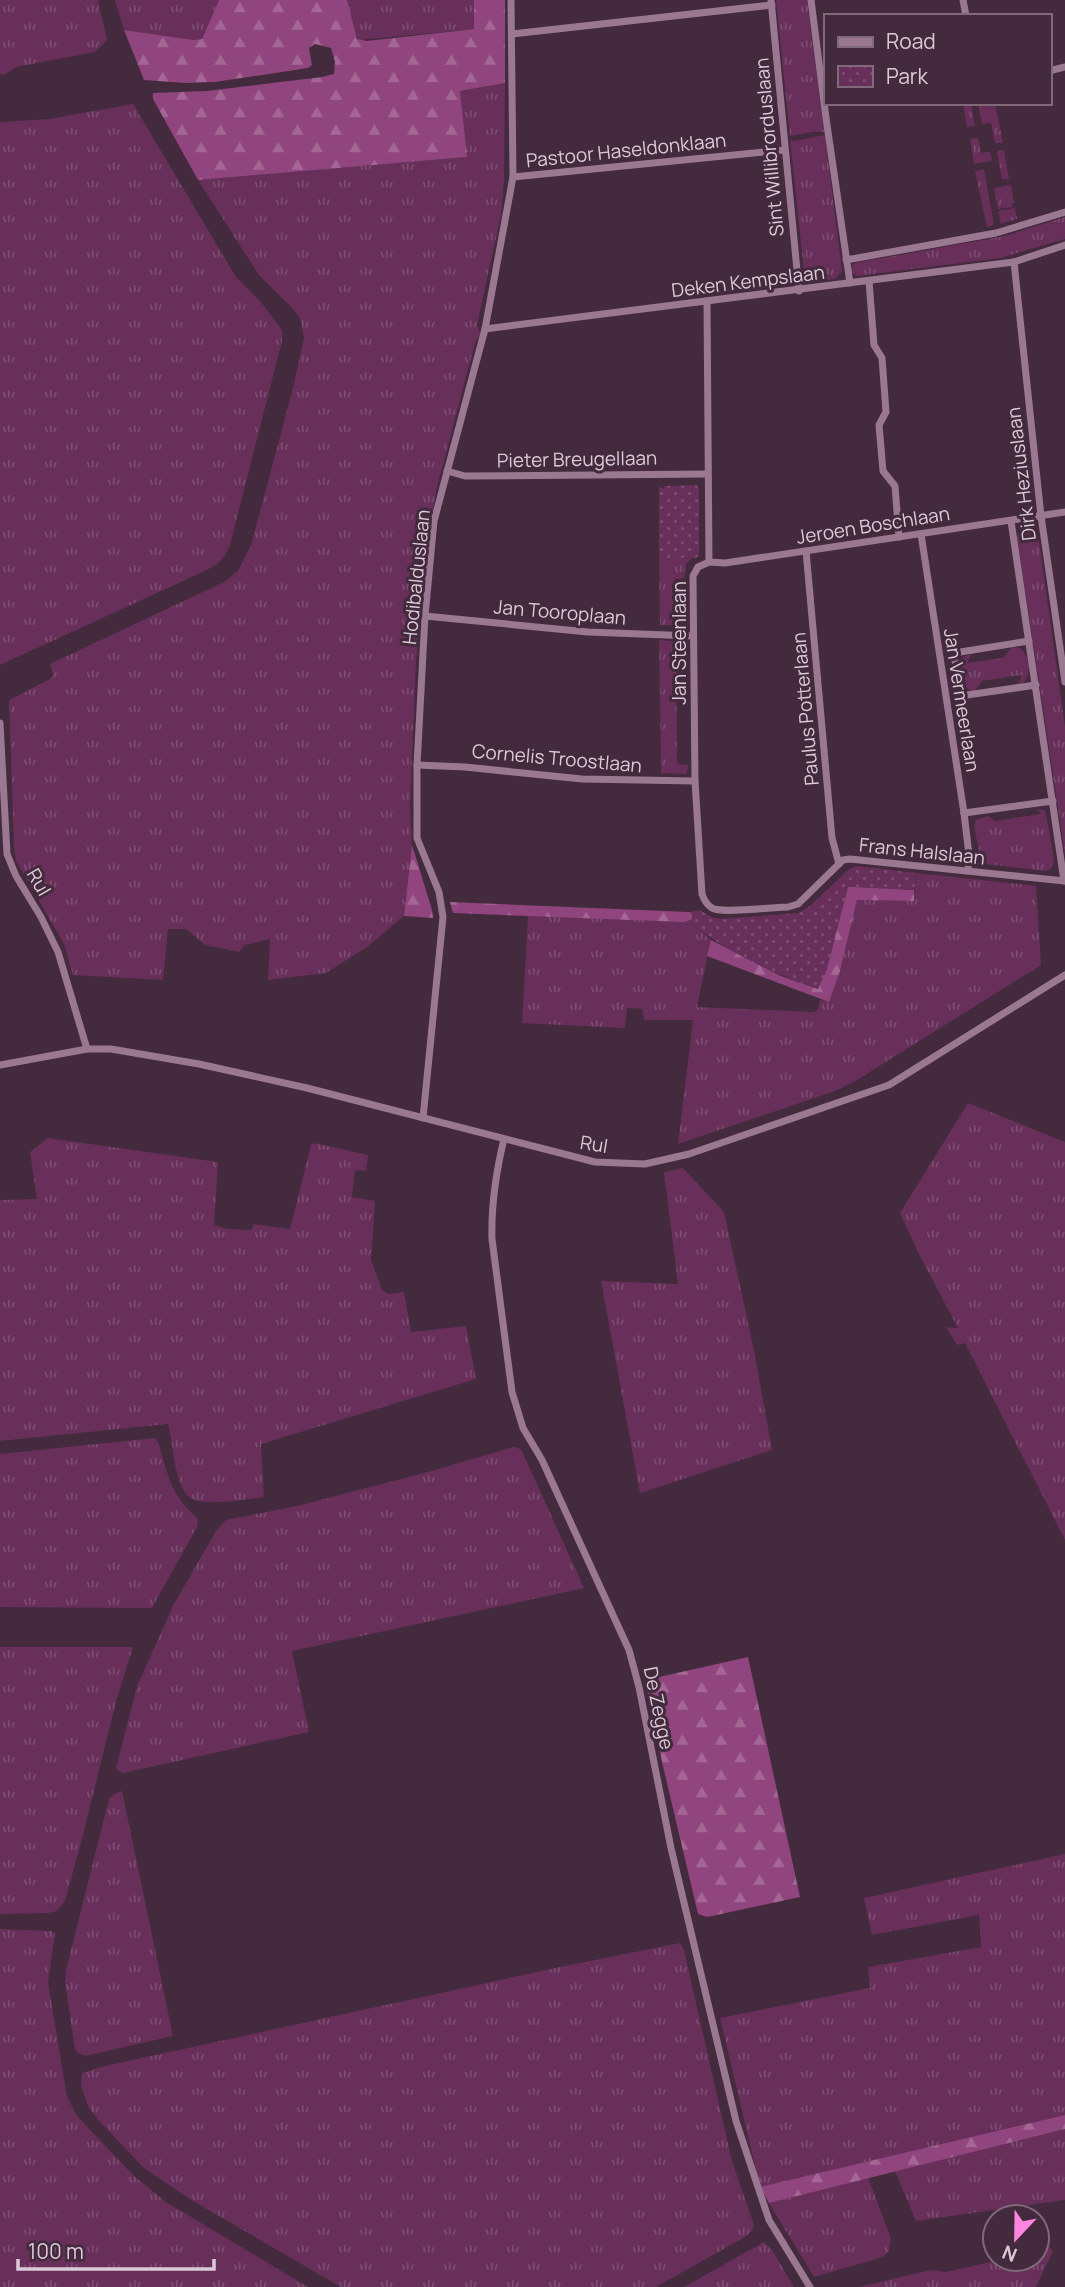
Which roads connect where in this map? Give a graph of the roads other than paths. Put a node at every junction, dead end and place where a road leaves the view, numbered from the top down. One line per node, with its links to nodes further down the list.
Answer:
1 (511, 0): 4 (street, Hodibalduslaan)
2 (811, 0): 5 (street)
3 (772, 3): 4 (street); 7 (street, Sint Willibrorduslaan)
4 (512, 34): 8 (street, Hodibalduslaan)
5 (824, 97)
6 (825, 105): 11 (street)
7 (784, 150): 8 (street, Pastoor Haseldonklaan); 15 (street, Sint Willibrorduslaan)
8 (513, 177): 17 (street, Hodibalduslaan)
9 (1065, 212): 11 (street, Deken Kempslaan)
10 (1065, 245): 12 (street, Deken Kempslaan)
11 (846, 260): 14 (street)
12 (1014, 262): 13 (street, Deken Kempslaan); 21 (street, Dirk Heziuslaan)
13 (869, 281): 14 (street, Deken Kempslaan); 24 (street)
14 (850, 284): 15 (street, Deken Kempslaan)
15 (799, 291): 16 (street, Deken Kempslaan)
16 (706, 302): 17 (street, Deken Kempslaan); 19 (street, Jan Steenlaan)
17 (485, 329): 18 (street, Hodibalduslaan)
18 (447, 471): 19 (street, Pieter Breugellaan); 27 (street, Hodibalduslaan)
19 (707, 474): 26 (street, Jan Steenlaan)
20 (1065, 512): 21 (street, Jeroen Boschlaan)
21 (1041, 516): 22 (street, Jeroen Boschlaan); 30 (street, Dirk Heziuslaan)
22 (1012, 521): 23 (street, Jeroen Boschlaan); 29 (street, Dirk Heziuslaan)
23 (921, 534): 24 (street, Jeroen Boschlaan); 37 (street, Jan Vermeerlaan)
24 (899, 537): 25 (street, Jeroen Boschlaan)
25 (806, 551): 26 (street, Jeroen Boschlaan); 38 (street, Paulus Potterlaan)
26 (709, 562): 28 (street, Jan Steenlaan)
27 (425, 616): 28 (street, Jan Tooroplaan); 34 (street, Hodibalduslaan)
28 (693, 636): 35 (street, Jan Steenlaan)
29 (1030, 641): 32 (street, Dirk Heziuslaan); 32 (street)
30 (1064, 662): 31 (street, Dirk Heziuslaan)
31 (1065, 682)
32 (1036, 685): 36 (street, Dirk Heziuslaan)
33 (0, 723): 43 (street, Rul)
34 (417, 765): 35 (street, Cornelis Troostlaan); 45 (street, Hodibalduslaan)
35 (695, 782): 41 (street, Jan Steenlaan)
36 (1053, 801): 37 (street); 40 (street, Dirk Heziuslaan)
37 (964, 813): 39 (street, Jan Vermeerlaan)
38 (839, 864): 39 (street, Frans Halslaan); 41 (street, Frans Halslaan)
39 (968, 871): 40 (street, Frans Halslaan)
40 (1065, 881)
41 (710, 907)
42 (1065, 975): 46 (street, Rul)
43 (87, 1049): 44 (street, Rul); 45 (street, Rul)
44 (0, 1065)
45 (423, 1118): 46 (street, Rul)
46 (504, 1139): 47 (street, De Zegge)
47 (810, 2287)

